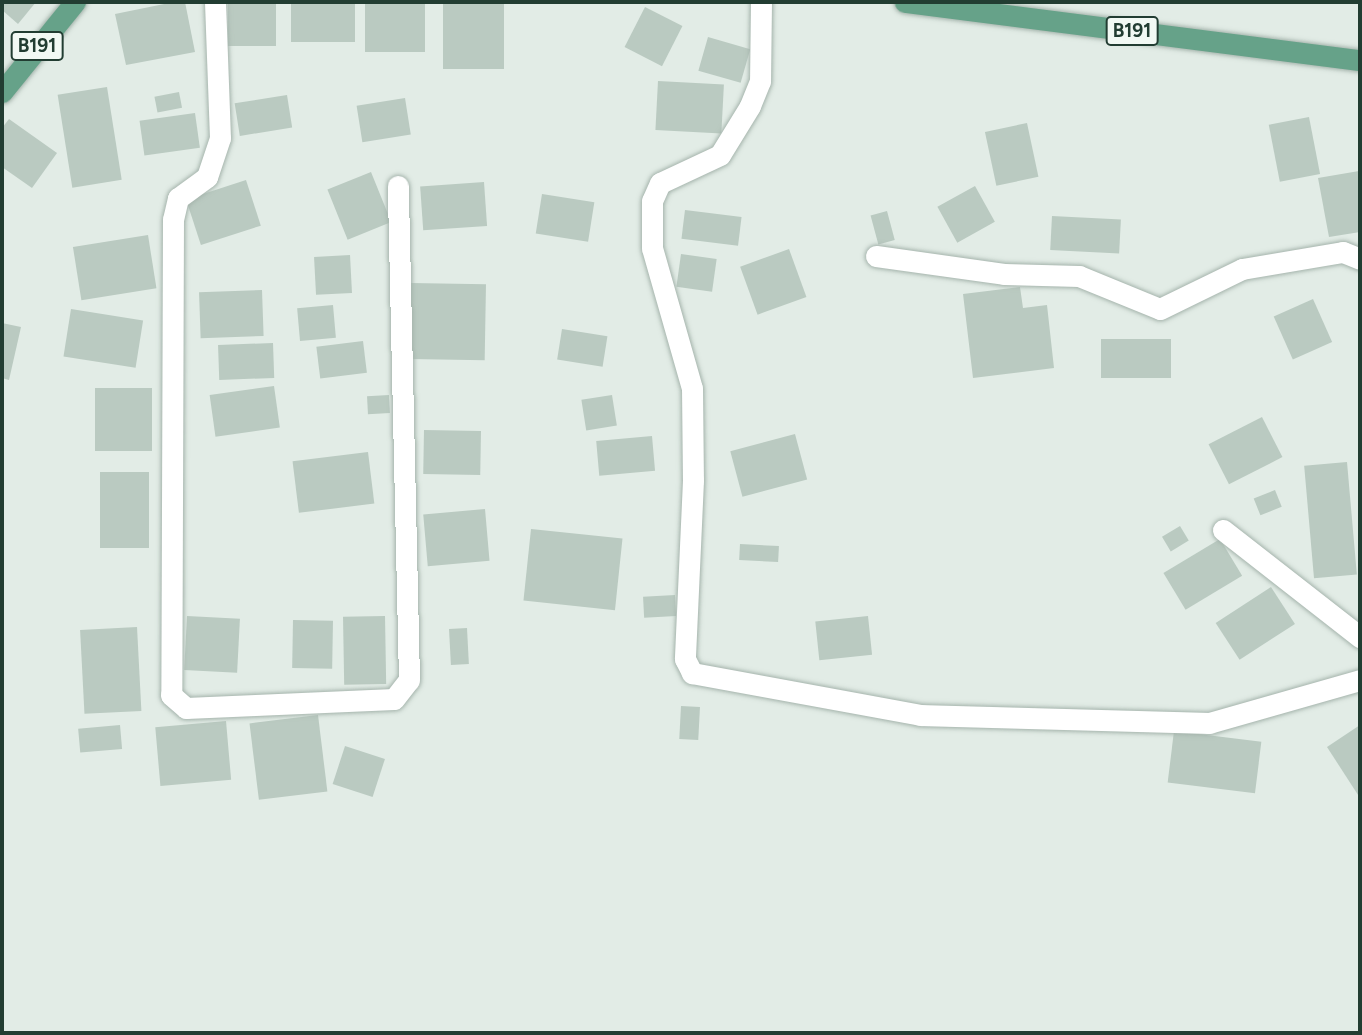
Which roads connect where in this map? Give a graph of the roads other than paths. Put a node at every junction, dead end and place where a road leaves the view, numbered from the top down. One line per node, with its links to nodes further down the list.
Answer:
1 (75, 2): 6 (main road, B191)
2 (215, 2): 7 (street)
3 (761, 2): 12 (street)
4 (905, 2): 5 (main road, B191)
5 (1360, 60)
6 (2, 92)
7 (398, 186)
8 (876, 256): 9 (street)
9 (1360, 259)
10 (1223, 530): 11 (street)
11 (1360, 638)
12 (1360, 680)

